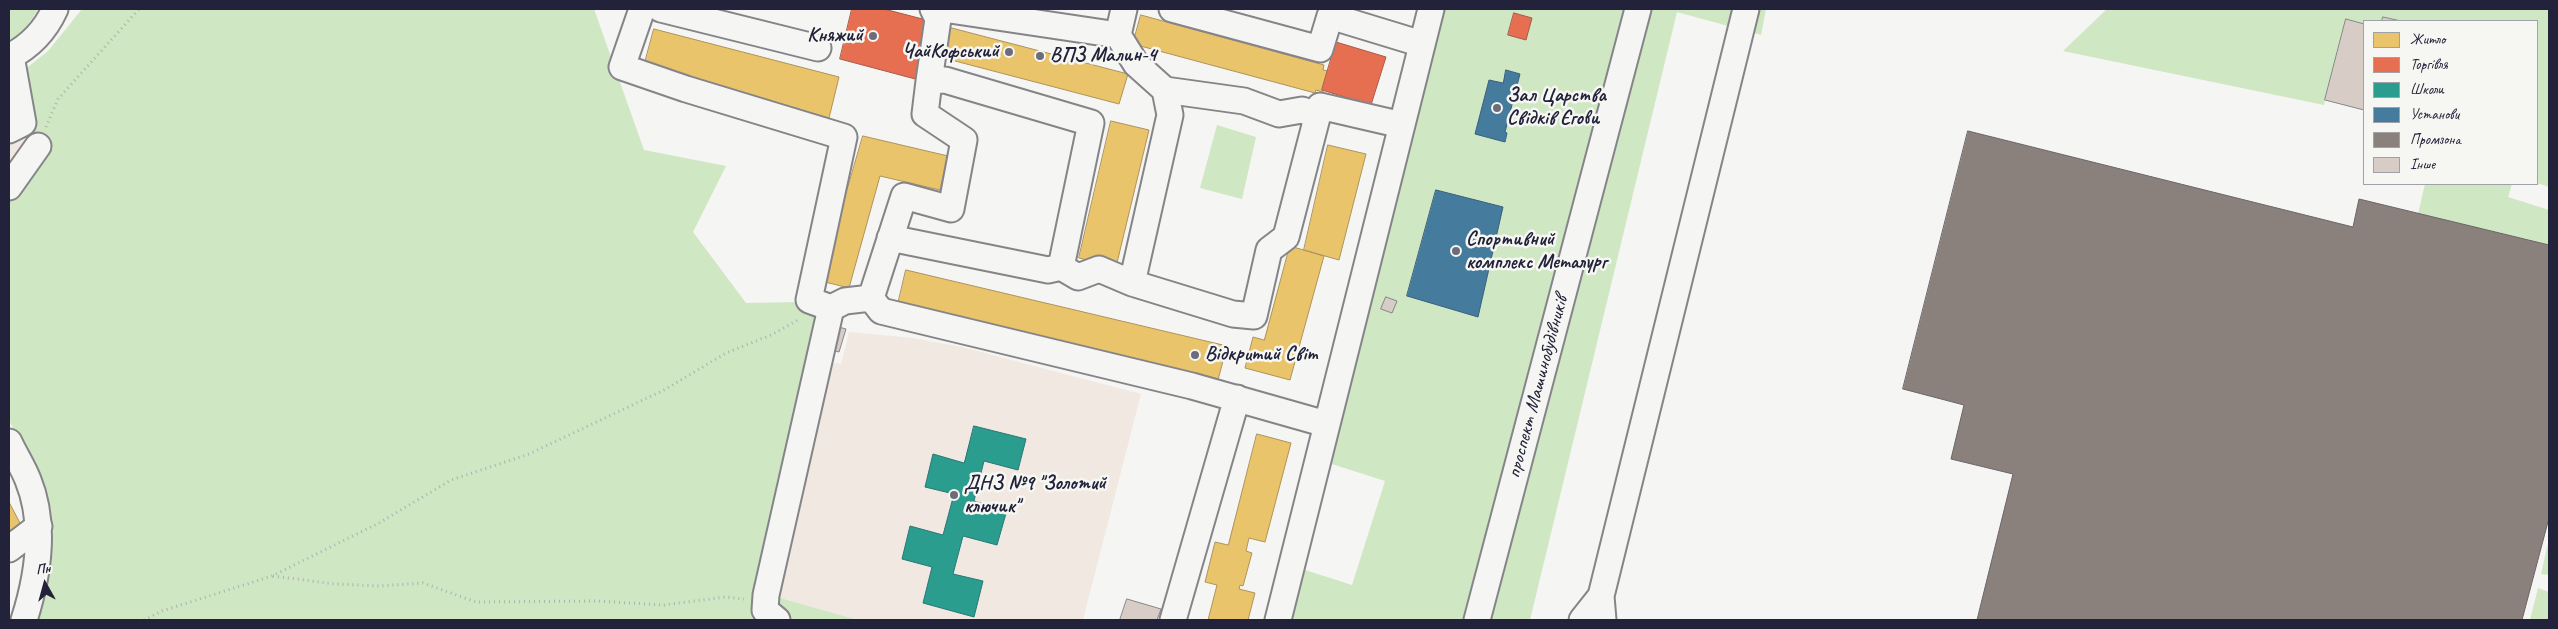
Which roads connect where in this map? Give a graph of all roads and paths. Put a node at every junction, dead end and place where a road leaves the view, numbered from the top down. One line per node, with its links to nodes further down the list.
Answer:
1 (139, 9): 21 (path)
2 (642, 9): 27 (street)
3 (661, 9): 14 (street)
4 (933, 9): 16 (street)
5 (943, 9): 12 (street)
6 (1124, 9): 12 (street)
7 (1172, 9): 13 (street)
8 (1431, 9): 13 (street)
9 (1638, 9): 40 (street, проспект Машинобудівників)
10 (1746, 9): 34 (street)
11 (56, 14): 15 (street)
12 (1118, 35): 17 (street)
13 (1422, 44): 19 (street)
14 (818, 48)
15 (10, 57): 20 (street)
16 (929, 81): 23 (street); 24 (street)
17 (1165, 90): 18 (street); 25 (street)
18 (1318, 115): 19 (street); 25 (street)
19 (1402, 125): 29 (street)
20 (9, 130)
21 (38, 146): 22 (street)
22 (9, 187)
23 (890, 238): 24 (street); 26 (street)
24 (1061, 268): 25 (street)
25 (1132, 283)
26 (871, 298): 27 (street); 28 (street)
27 (831, 308): 33 (path); 35 (street)
28 (1237, 398): 29 (street); 38 (street)
29 (1326, 424): 39 (street)
30 (9, 442): 31 (street)
31 (39, 526): 32 (street); 36 (street)
32 (9, 549)
33 (272, 576): 35 (path); 37 (path)
34 (1601, 596): 41 (street); 42 (street)
35 (771, 615)
36 (24, 620)
37 (144, 620)
38 (1173, 620)
39 (1278, 620)
40 (1477, 620)
41 (1582, 620)
42 (1603, 620)

